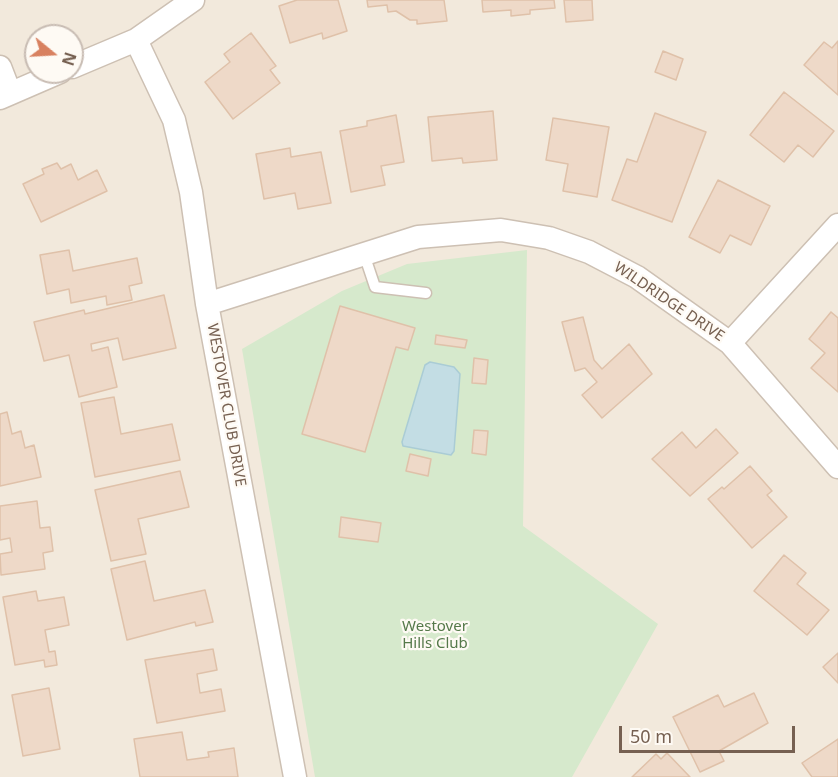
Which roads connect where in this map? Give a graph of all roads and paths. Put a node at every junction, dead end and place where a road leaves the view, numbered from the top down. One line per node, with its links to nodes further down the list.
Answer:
1 (193, 0): 2 (street)
2 (136, 40): 3 (street); 10 (street, WESTOVER CLUB DRIVE)
3 (84, 62)
4 (0, 67): 6 (street)
5 (32, 84): 6 (street)
6 (5, 96)
7 (838, 225): 11 (street)
8 (364, 254): 9 (lane); 10 (street, WILDRIDGE DRIVE); 11 (street, WILDRIDGE DRIVE)
9 (426, 293)
10 (207, 304): 13 (street, WESTOVER CLUB DRIVE)
11 (730, 343): 12 (street, WILDRIDGE DRIVE)
12 (838, 467)
13 (295, 777)

